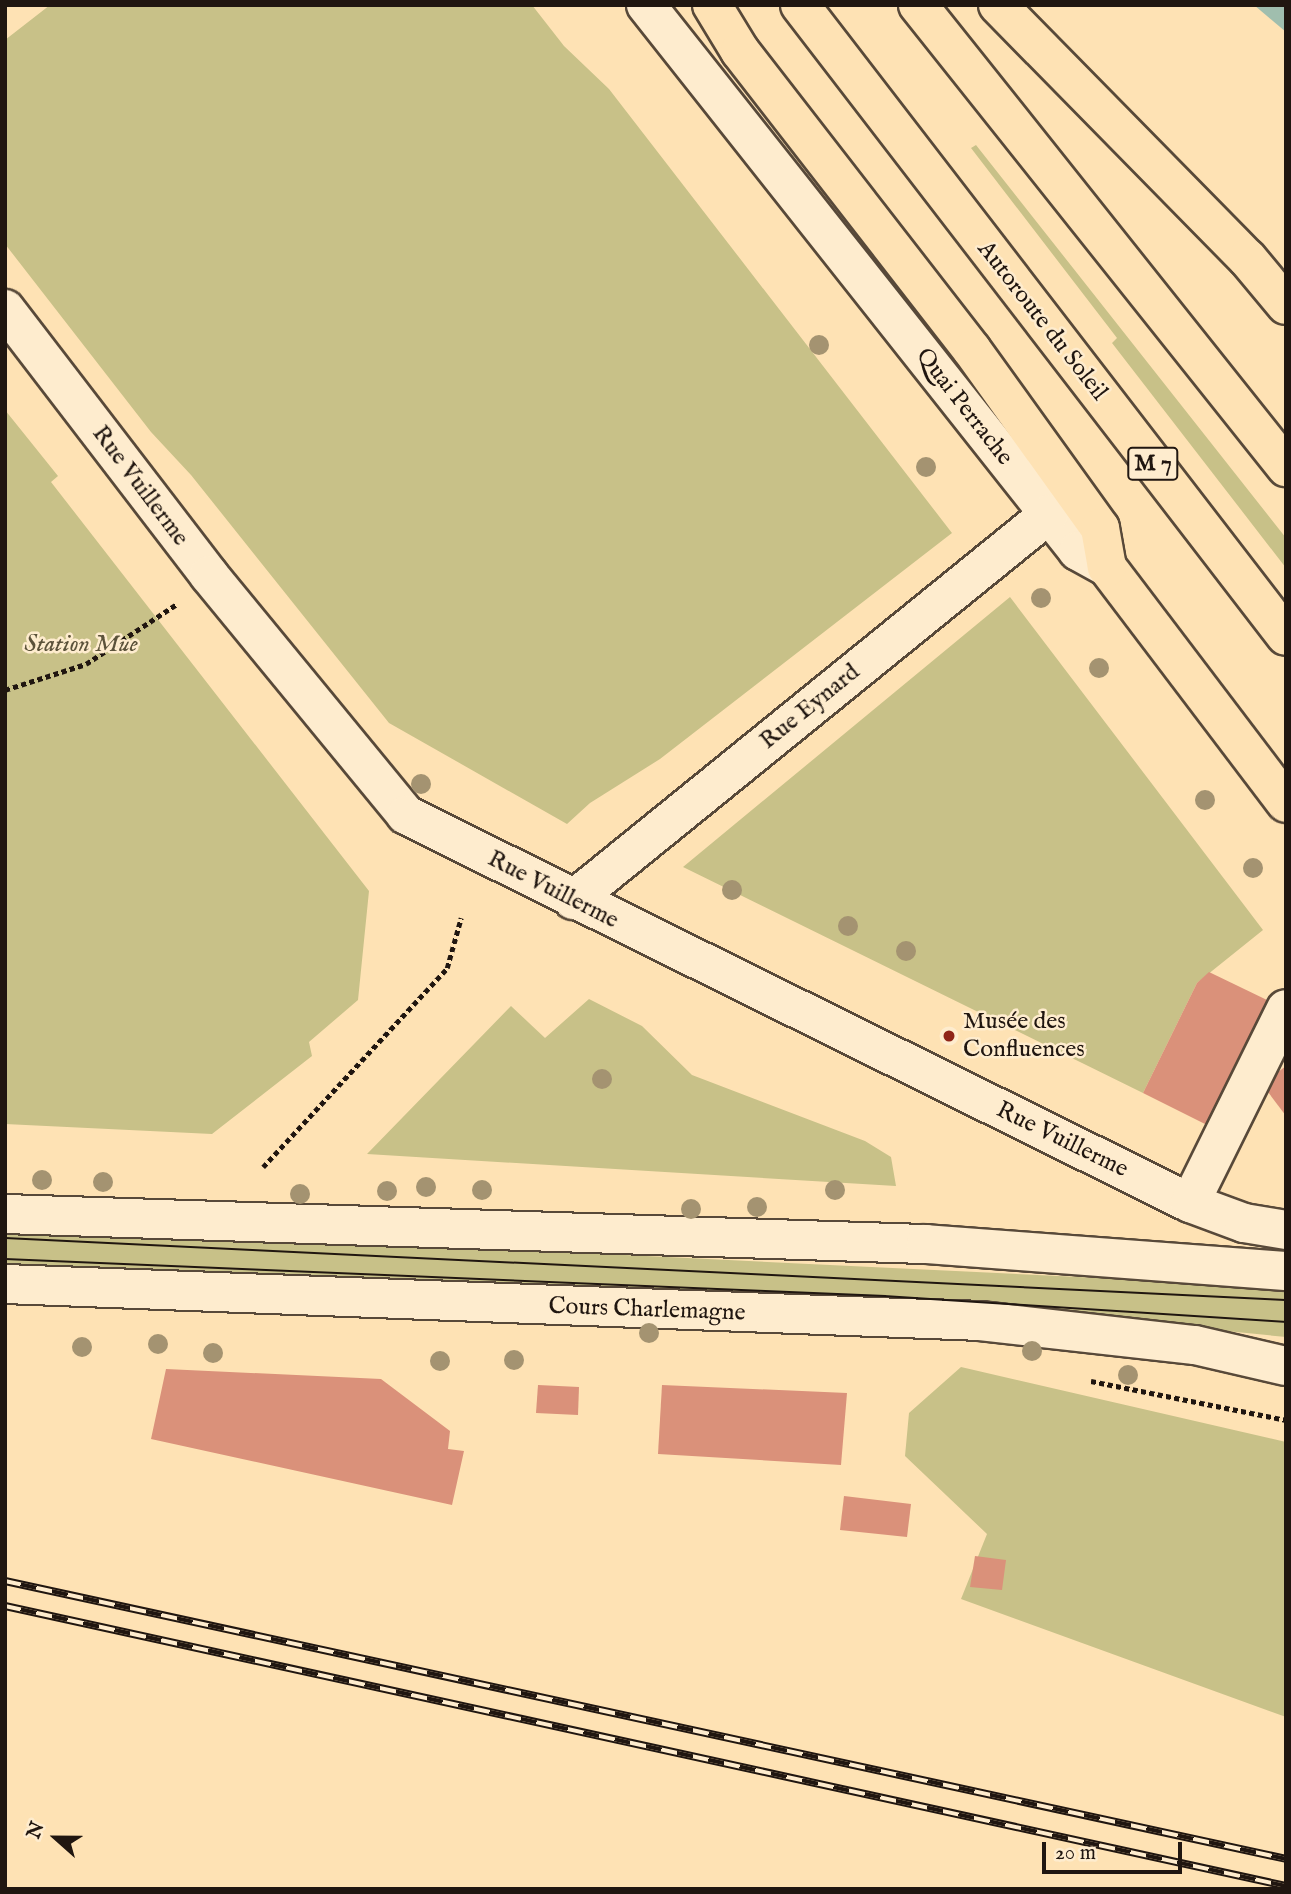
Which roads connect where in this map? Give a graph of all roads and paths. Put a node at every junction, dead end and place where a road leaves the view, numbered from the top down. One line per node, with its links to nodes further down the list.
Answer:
1 (646, 5): 9 (street, Quai Perrache)
2 (712, 5): 10 (main road)
3 (800, 5): 12 (main road, Autoroute du Soleil / M 7)
4 (918, 5): 8 (main road)
5 (998, 5): 6 (main road)
6 (1286, 305)
7 (5, 309): 11 (street, Rue Vuillerme)
8 (1286, 467)
9 (1048, 514): 10 (street, Quai Perrache); 15 (street, Rue Eynard)
10 (1107, 567): 14 (main road, Quai Perrache)
11 (209, 575): 13 (path); 15 (street, Rue Vuillerme)
12 (1286, 636)
13 (5, 690)
14 (1286, 803)
15 (573, 900): 19 (street, Rue Vuillerme)
16 (461, 918): 18 (path)
17 (1281, 1033): 19 (street)
18 (263, 1167)
19 (1191, 1203): 21 (street, Rue Vuillerme)
20 (5, 1214): 22 (street)
21 (1286, 1230)
22 (1286, 1271)
23 (5, 1284): 24 (street, Cours Charlemagne)
24 (1286, 1366)

